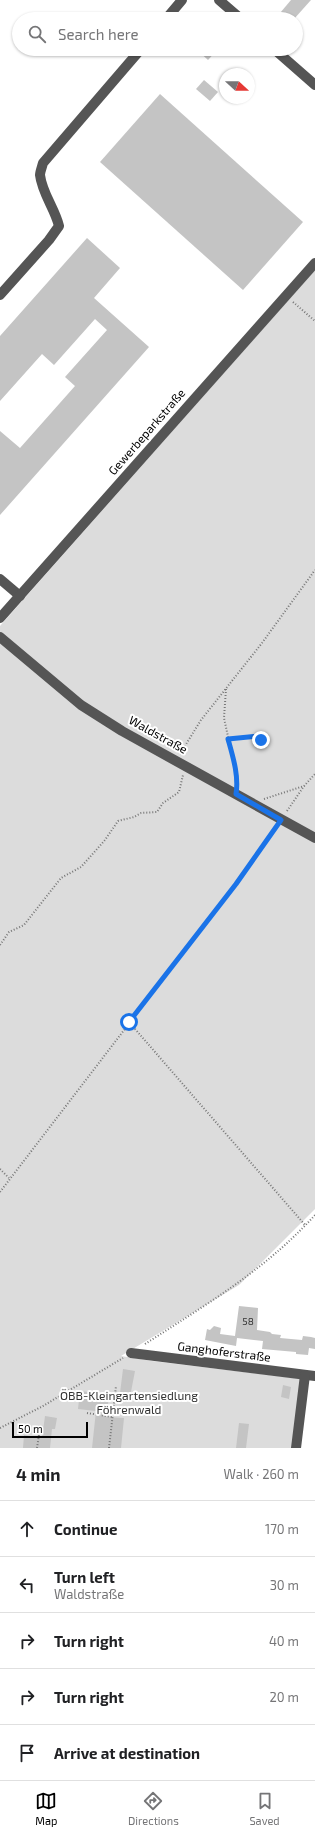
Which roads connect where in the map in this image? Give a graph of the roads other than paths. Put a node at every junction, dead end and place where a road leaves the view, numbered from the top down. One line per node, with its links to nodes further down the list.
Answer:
1 (182, 0): 3 (street)
2 (219, 0): 4 (street)
3 (172, 12)
4 (233, 12)
5 (135, 56): 9 (street)
6 (282, 56): 7 (street)
7 (315, 85)
8 (315, 263): 11 (street, Gewerbeparkstraße)
9 (0, 295)
10 (0, 579): 11 (street)
11 (20, 596): 12 (street, Gewerbeparkstraße)
12 (0, 618)
13 (0, 637): 14 (street, Waldstraße)
14 (315, 838)
15 (131, 1353): 16 (street, Ganghoferstraße)
16 (310, 1375): 17 (street)
17 (296, 1448)

